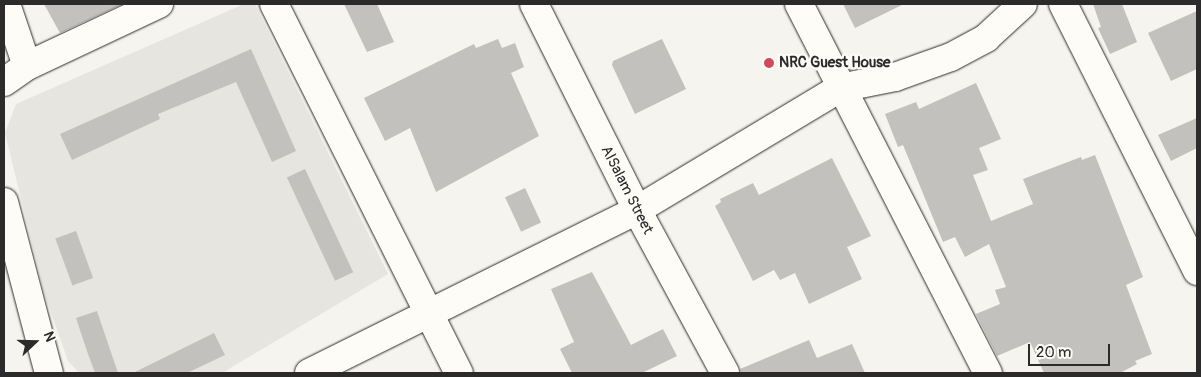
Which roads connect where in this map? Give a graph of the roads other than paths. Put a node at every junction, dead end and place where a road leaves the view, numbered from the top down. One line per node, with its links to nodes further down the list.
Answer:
1 (6, 4): 8 (street)
2 (158, 4): 8 (street)
3 (274, 4): 14 (street)
4 (534, 4): 12 (street, AlSalam Street)
5 (800, 4): 10 (street)
6 (1023, 4): 10 (street)
7 (1063, 4): 13 (street)
8 (27, 66): 9 (street)
9 (4, 82)
10 (840, 88): 12 (street); 19 (street)
11 (4, 202): 15 (street)
12 (637, 210): 14 (street); 18 (street, AlSalam Street)
13 (1197, 271)
14 (429, 314): 16 (street); 17 (street)
15 (50, 373)
16 (309, 373)
17 (459, 373)
18 (725, 373)
19 (988, 373)

